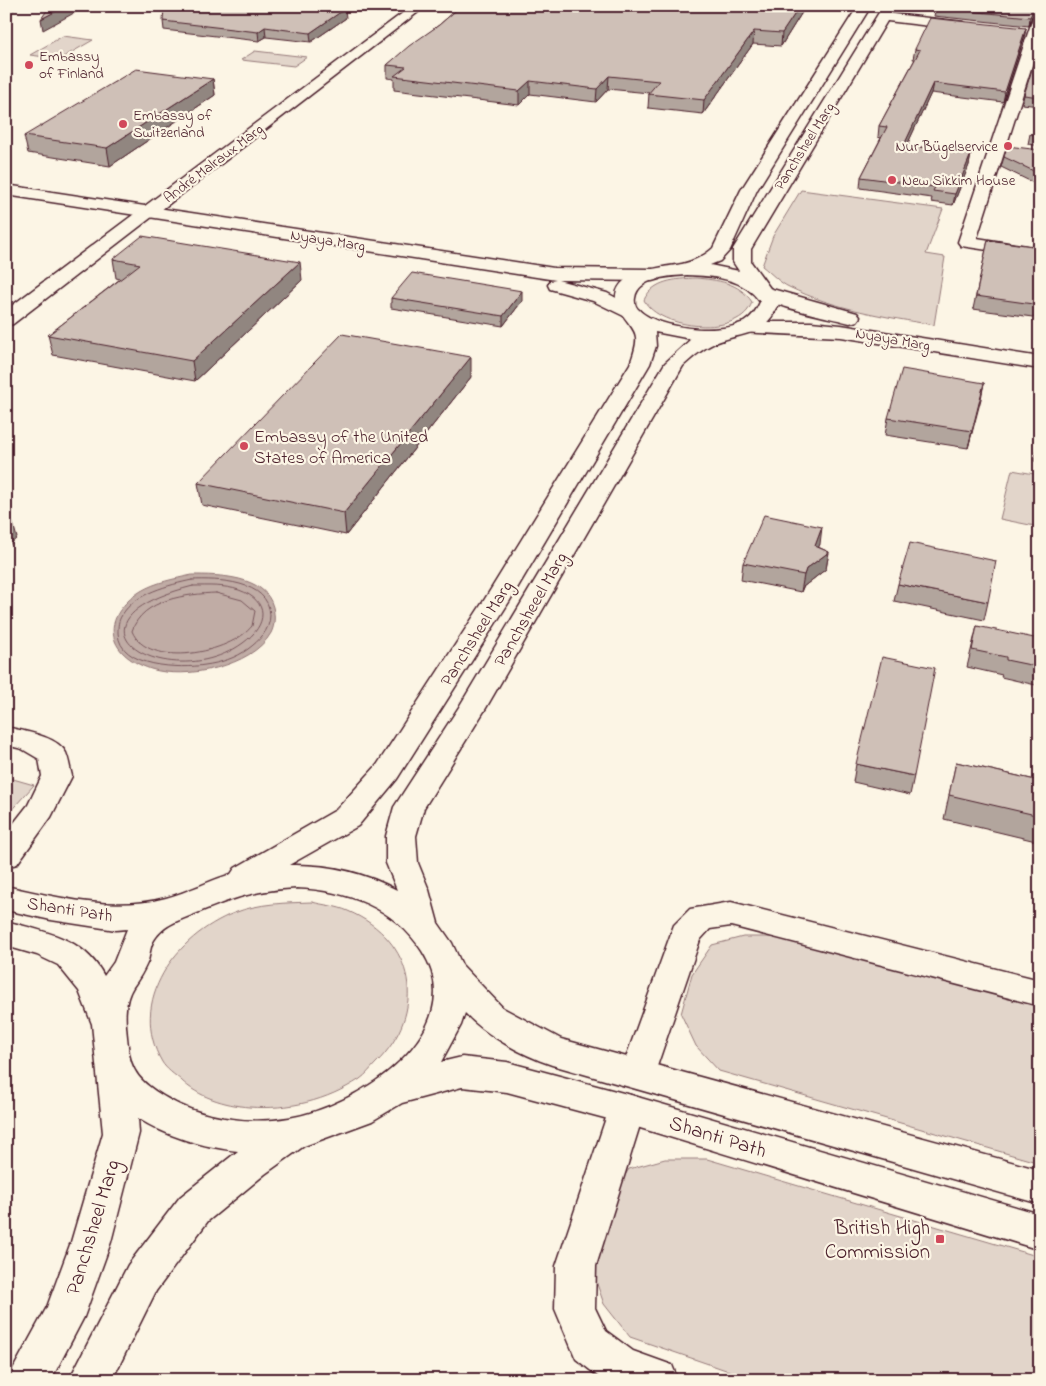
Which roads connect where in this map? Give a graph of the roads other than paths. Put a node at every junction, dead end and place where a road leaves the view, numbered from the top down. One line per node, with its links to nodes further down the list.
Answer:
1 (12, 6): 4 (main road)
2 (420, 6): 14 (main road, André Malraux Marg)
3 (864, 6): 16 (main road, Panchsheel Marg)
4 (6, 9)
5 (887, 12): 7 (main road); 18 (main road, Panchsheel Marg)
6 (1037, 26): 8 (main road); 9 (main road)
7 (978, 27)
8 (1018, 31)
9 (1034, 60): 10 (main road)
10 (998, 148): 11 (main road); 15 (main road)
11 (1015, 150)
12 (6, 190): 14 (main road, Nyaya Marg)
13 (6, 202): 14 (main road, Nyaya Marg)
14 (142, 217): 17 (main road, Nyaya Marg); 19 (main road, Nyaya Marg); 20 (main road, André Malraux Marg)
15 (1040, 253)
16 (687, 269): 17 (main road); 18 (main road, Nyaya Marg)
17 (652, 274): 19 (main road, Panchsheel Marg)
18 (762, 290): 21 (main road); 22 (main road, Nyaya Marg)
19 (635, 316): 21 (main road, Nyaya Marg); 26 (main road, Panchsheel Marg)
20 (6, 320)
21 (741, 329): 23 (main road, Nyaya Marg); 29 (main road, Panchsheeel Marg)
22 (1040, 348)
23 (1040, 363)
24 (6, 736): 25 (main road)
25 (6, 856)
26 (227, 886): 28 (main road); 29 (main road)
27 (6, 898): 28 (main road, Shanti Path)
28 (164, 911): 33 (main road)
29 (423, 927): 31 (main road, Shanti Path)
30 (6, 933): 33 (main road, Shanti Path)
31 (453, 977): 35 (main road); 36 (main road, Shanti Path)
32 (1040, 993): 36 (main road)
33 (109, 1026): 34 (main road, Panchsheel Marg)
34 (112, 1065): 37 (main road); 40 (main road, Panchsheel Marg)
35 (393, 1089): 36 (main road, Shanti Path); 37 (main road)
36 (632, 1091): 38 (main road, Shanti Path); 39 (main road, Shanti Path); 42 (main road)
37 (298, 1131): 41 (main road)
38 (1040, 1187)
39 (1040, 1232)
40 (28, 1380)
41 (90, 1380)
42 (657, 1380)

